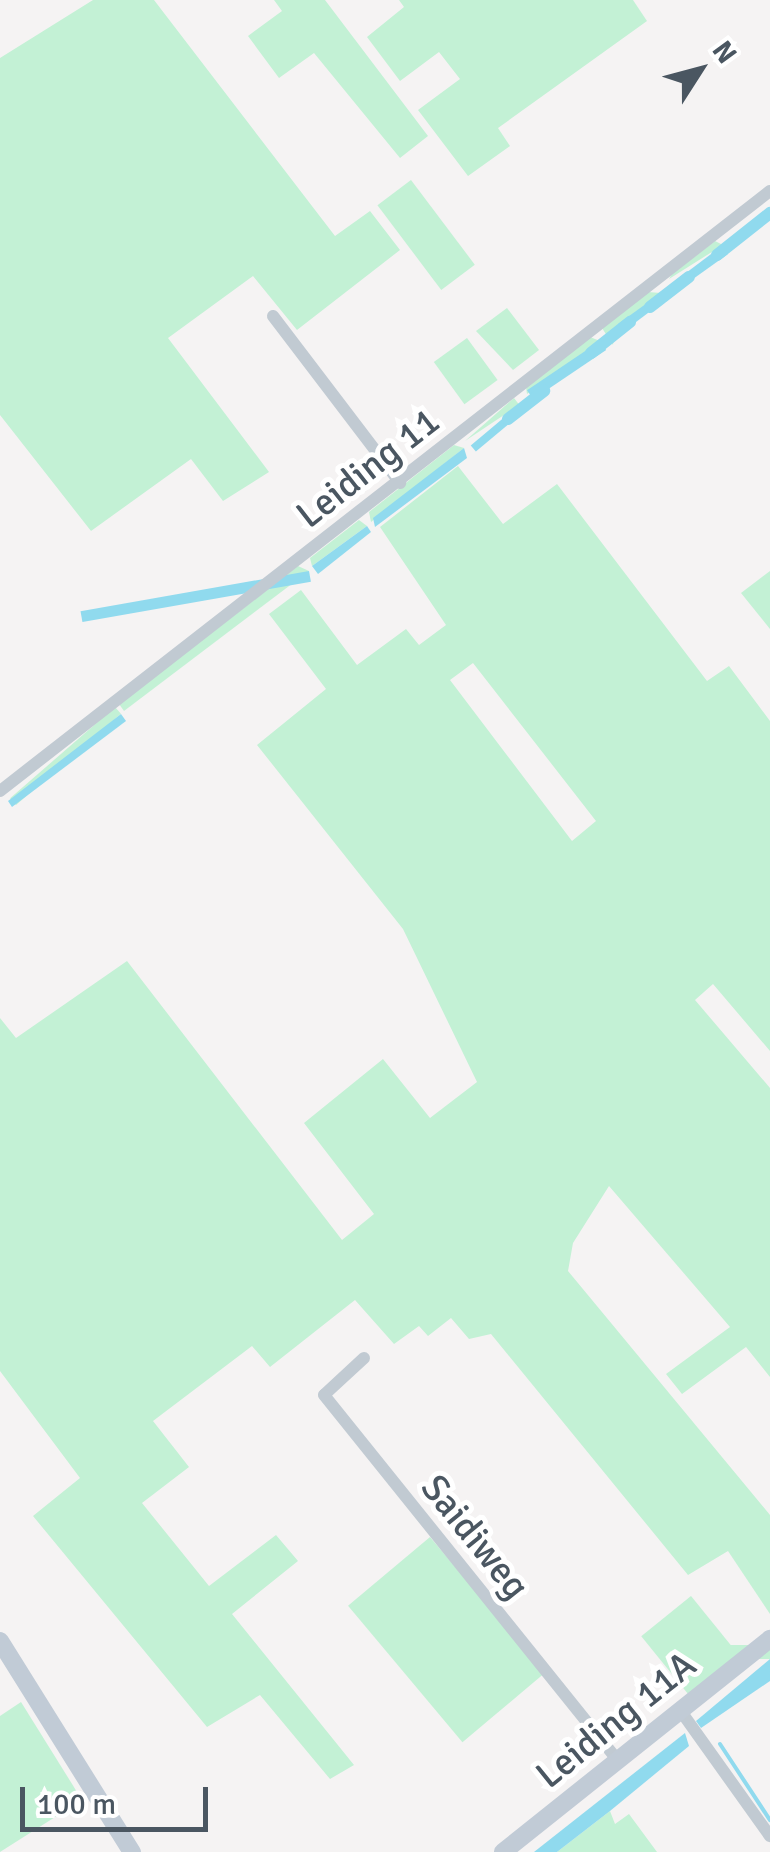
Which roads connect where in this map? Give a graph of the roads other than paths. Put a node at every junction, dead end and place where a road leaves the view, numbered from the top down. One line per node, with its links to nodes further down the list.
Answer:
1 (770, 191): 3 (street, Leiding 11)
2 (272, 316): 3 (street)
3 (400, 482): 4 (street, Leiding 11)
4 (0, 790)
5 (364, 1358): 9 (street, Saidiweg)
6 (770, 1639): 8 (street, Leiding 11A)
7 (0, 1640): 11 (street)
8 (682, 1714): 9 (street, Leiding 11A); 10 (street)
9 (617, 1760): 12 (street, Leiding 11A)
10 (770, 1836)
11 (132, 1852)
12 (503, 1852)

